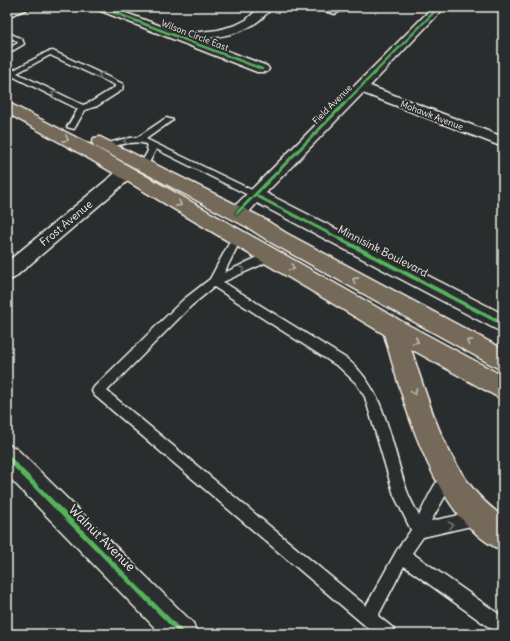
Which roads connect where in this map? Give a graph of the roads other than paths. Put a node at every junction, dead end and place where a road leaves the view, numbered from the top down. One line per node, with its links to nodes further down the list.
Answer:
1 (23, 7): 7 (street)
2 (100, 7): 9 (street, Wilson Circle East)
3 (266, 7): 9 (street)
4 (321, 7): 6 (street)
5 (439, 7): 13 (street, Field Avenue)
6 (335, 11)
7 (7, 14)
8 (7, 34): 10 (lane)
9 (181, 38): 11 (street, Wilson Circle East)
10 (7, 52)
11 (262, 69)
12 (10, 75): 16 (lane, one-way to 12); 16 (lane, one-way to 12)
13 (360, 87): 20 (street, Mohawk Avenue); 25 (street, Field Avenue)
14 (7, 93): 18 (highway)
15 (7, 107): 24 (highway, one-way to 24)
16 (82, 108): 18 (lane)
17 (168, 120): 19 (lane)
18 (71, 127): 22 (highway)
19 (141, 139): 21 (lane); 22 (lane, one-way to 22)
20 (503, 142)
21 (150, 143): 23 (lane); 25 (lane)
22 (106, 146): 23 (highway)
23 (144, 166): 26 (highway)
24 (125, 174): 27 (highway, one-way to 27); 29 (street, Frost Avenue)
25 (255, 195): 26 (street, Field Avenue); 31 (street, Minnisink Boulevard)
26 (237, 213): 33 (highway, one-way to 26)
27 (238, 237): 28 (highway); 30 (lane)
28 (270, 256): 30 (lane, one-way to 28); 32 (highway, one-way to 32)
29 (7, 273)
30 (214, 282): 38 (lane); 41 (lane)
31 (503, 324)
32 (393, 328): 34 (highway, one-way to 34); 36 (highway, one-way to 36)
33 (503, 361)
34 (503, 389)
35 (7, 457): 43 (street, Walnut Avenue)
36 (450, 477): 37 (highway); 38 (lane)
37 (482, 517): 38 (lane, one-way to 37); 39 (highway)
38 (419, 531): 40 (lane)
39 (503, 536)
40 (402, 554): 41 (lane); 42 (lane)
41 (368, 619): 44 (lane)
42 (503, 627)
43 (182, 634)
44 (387, 634)

